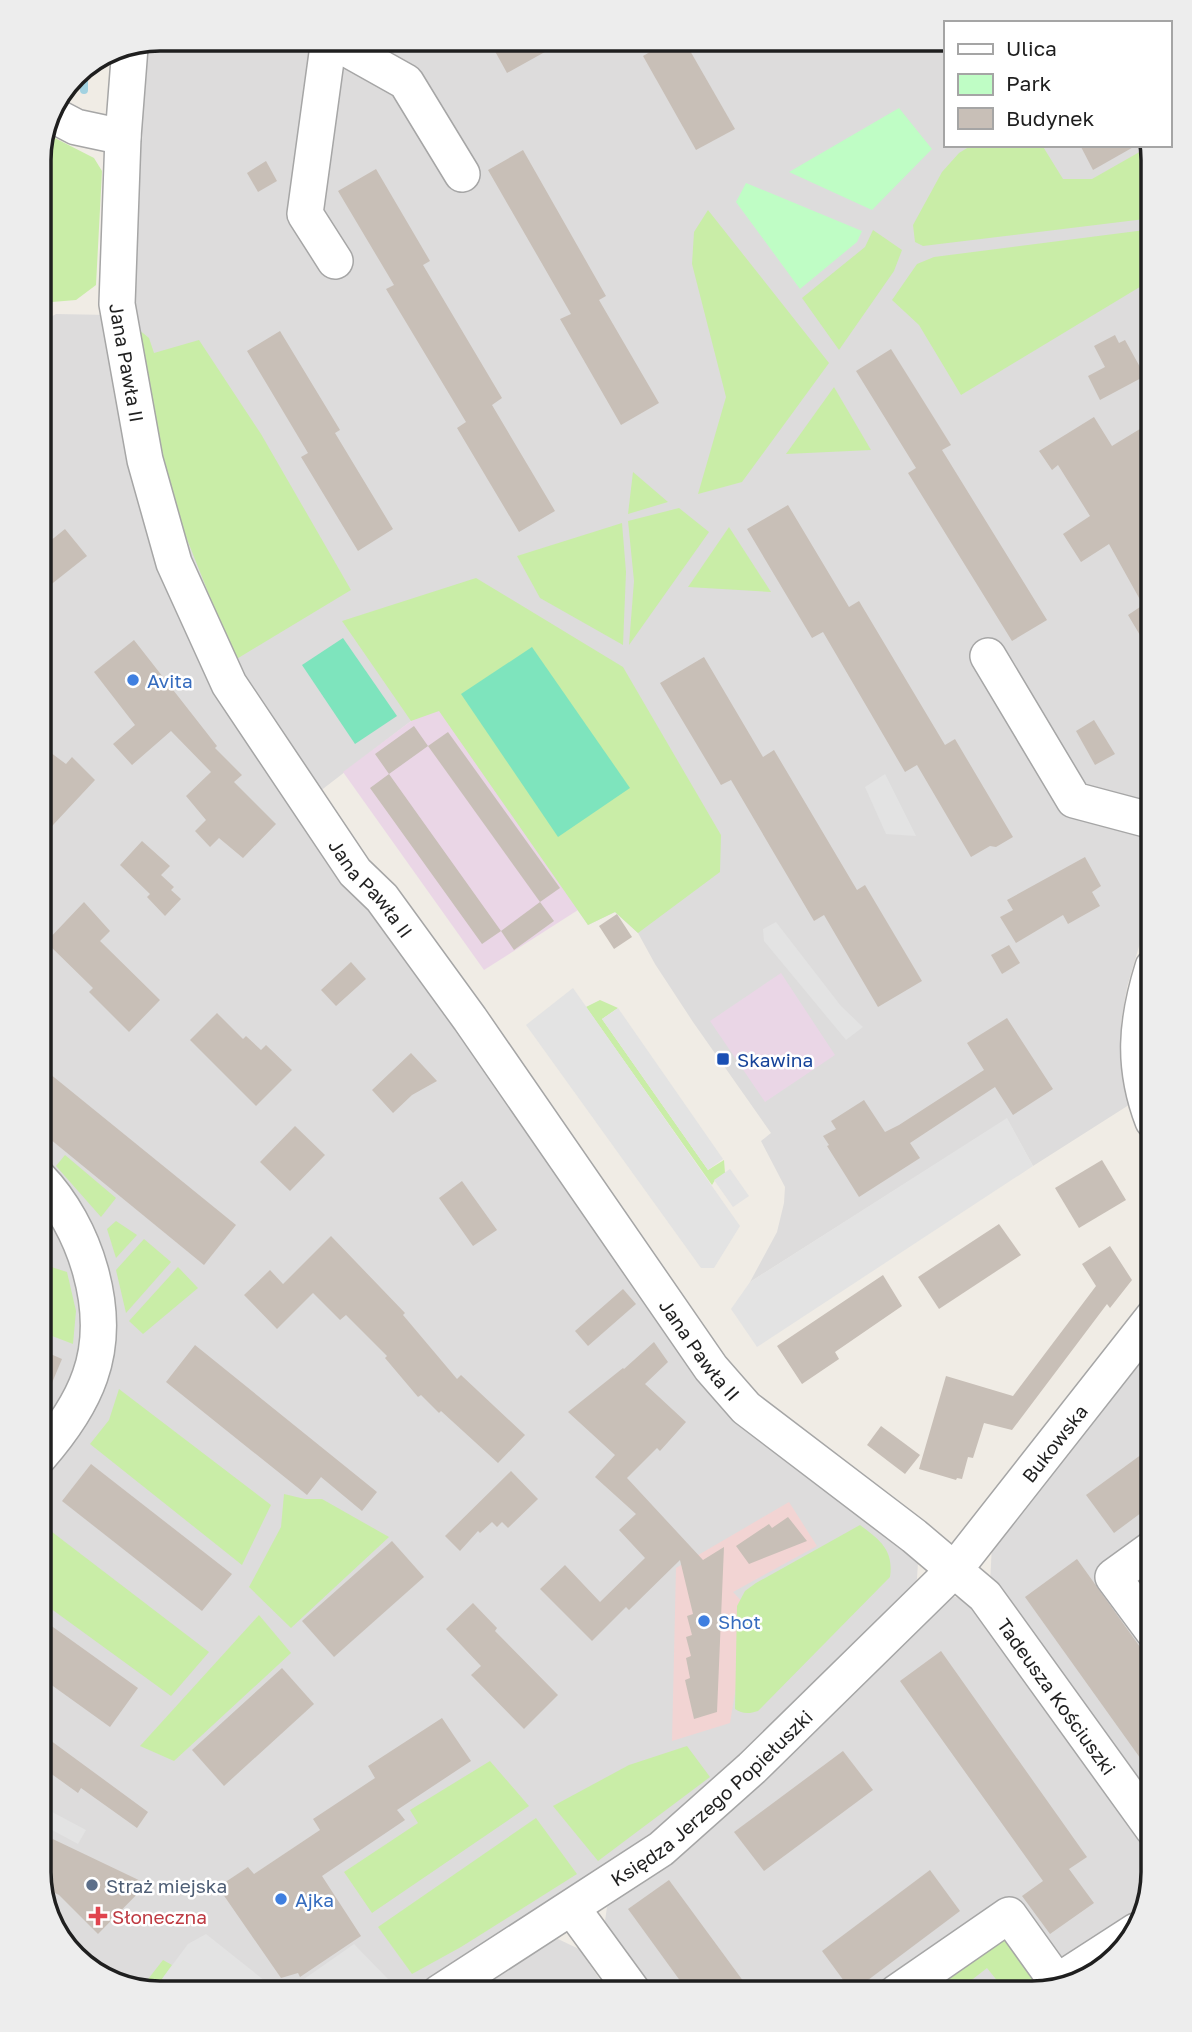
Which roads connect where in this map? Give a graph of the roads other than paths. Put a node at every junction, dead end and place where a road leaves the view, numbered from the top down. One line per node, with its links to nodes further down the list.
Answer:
1 (327, 51): 7 (street)
2 (349, 51): 6 (street)
3 (129, 56): 5 (street, Jana Pawła II)
4 (59, 118): 5 (street)
5 (123, 137): 16 (street, Jana Pawła II)
6 (462, 174)
7 (335, 261)
8 (988, 656): 9 (street)
9 (1141, 818)
10 (1141, 1020): 11 (street)
11 (1141, 1078)
12 (51, 1194): 14 (street)
13 (1141, 1332): 16 (street, Bukowska)
14 (51, 1440)
15 (1141, 1557): 17 (street)
16 (955, 1569): 18 (street, Tadeusza Kościuszki); 19 (street, Księdza Jerzego Popiełuszki)
17 (1141, 1615)
18 (1141, 1812)
19 (572, 1908): 23 (street, Księdza Jerzego Popiełuszki); 24 (street)
20 (1111, 1947): 21 (street)
21 (1067, 1975)
22 (1054, 1979): 25 (street)
23 (458, 1981)
24 (625, 1981)
25 (913, 1981)

